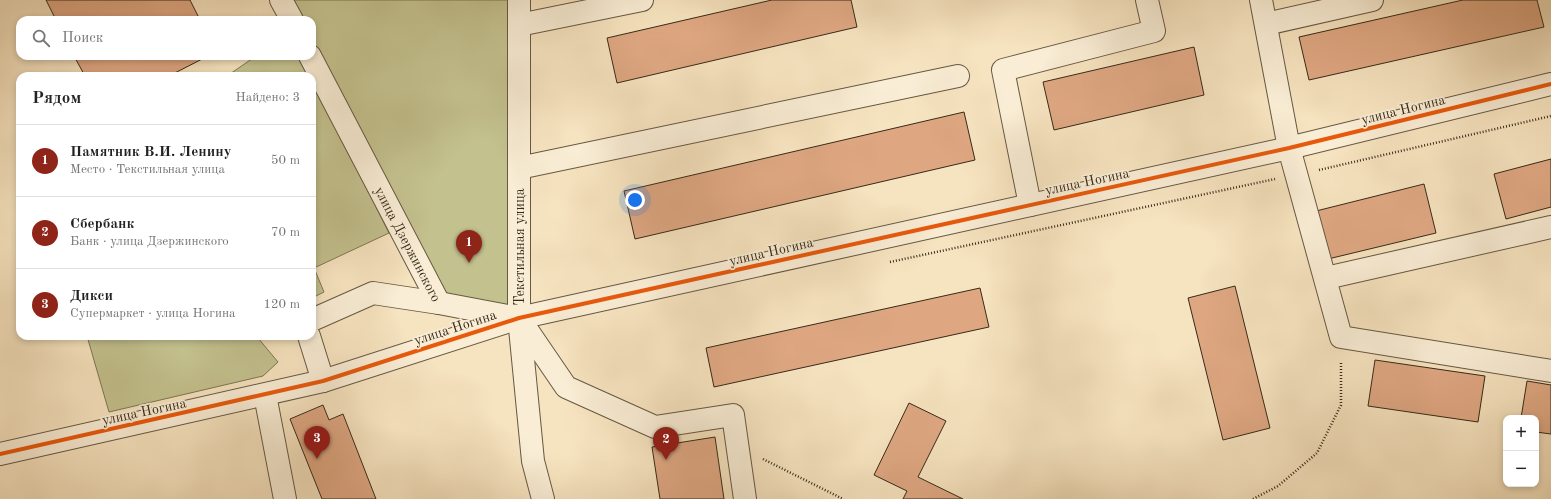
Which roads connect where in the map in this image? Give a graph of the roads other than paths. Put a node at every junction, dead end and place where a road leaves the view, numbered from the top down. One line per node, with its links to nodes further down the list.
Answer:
1 (281, 0): 7 (street)
2 (519, 0): 9 (street, Текстильная улица)
3 (642, 0): 9 (street)
4 (1147, 0): 15 (street)
5 (1261, 0): 8 (street)
6 (1372, 0): 8 (street)
7 (290, 16)
8 (1266, 24): 13 (street)
9 (519, 25): 14 (street, Текстильная улица)
10 (312, 60): 18 (street, улица Дзержинского)
11 (958, 76): 14 (street)
12 (1551, 84): 13 (street, улица Ногина)
13 (1288, 148): 15 (street, улица Ногина); 17 (street)
14 (519, 168): 20 (street, Текстильная улица)
15 (1030, 205): 20 (street, улица Ногина)
16 (1551, 228): 17 (street)
17 (1326, 278): 22 (street)
18 (439, 303): 19 (street); 20 (street, улица Дзержинского)
19 (316, 318)
20 (519, 318): 23 (street, улица Ногина); 27 (street); 28 (street, Текстильная улица)
21 (310, 340): 23 (street)
22 (1551, 371)
23 (323, 381): 24 (street, улица Ногина)
24 (265, 395): 25 (street, улица Ногина); 26 (street)
25 (0, 454)
26 (285, 499)
27 (543, 499)
28 (745, 499)

